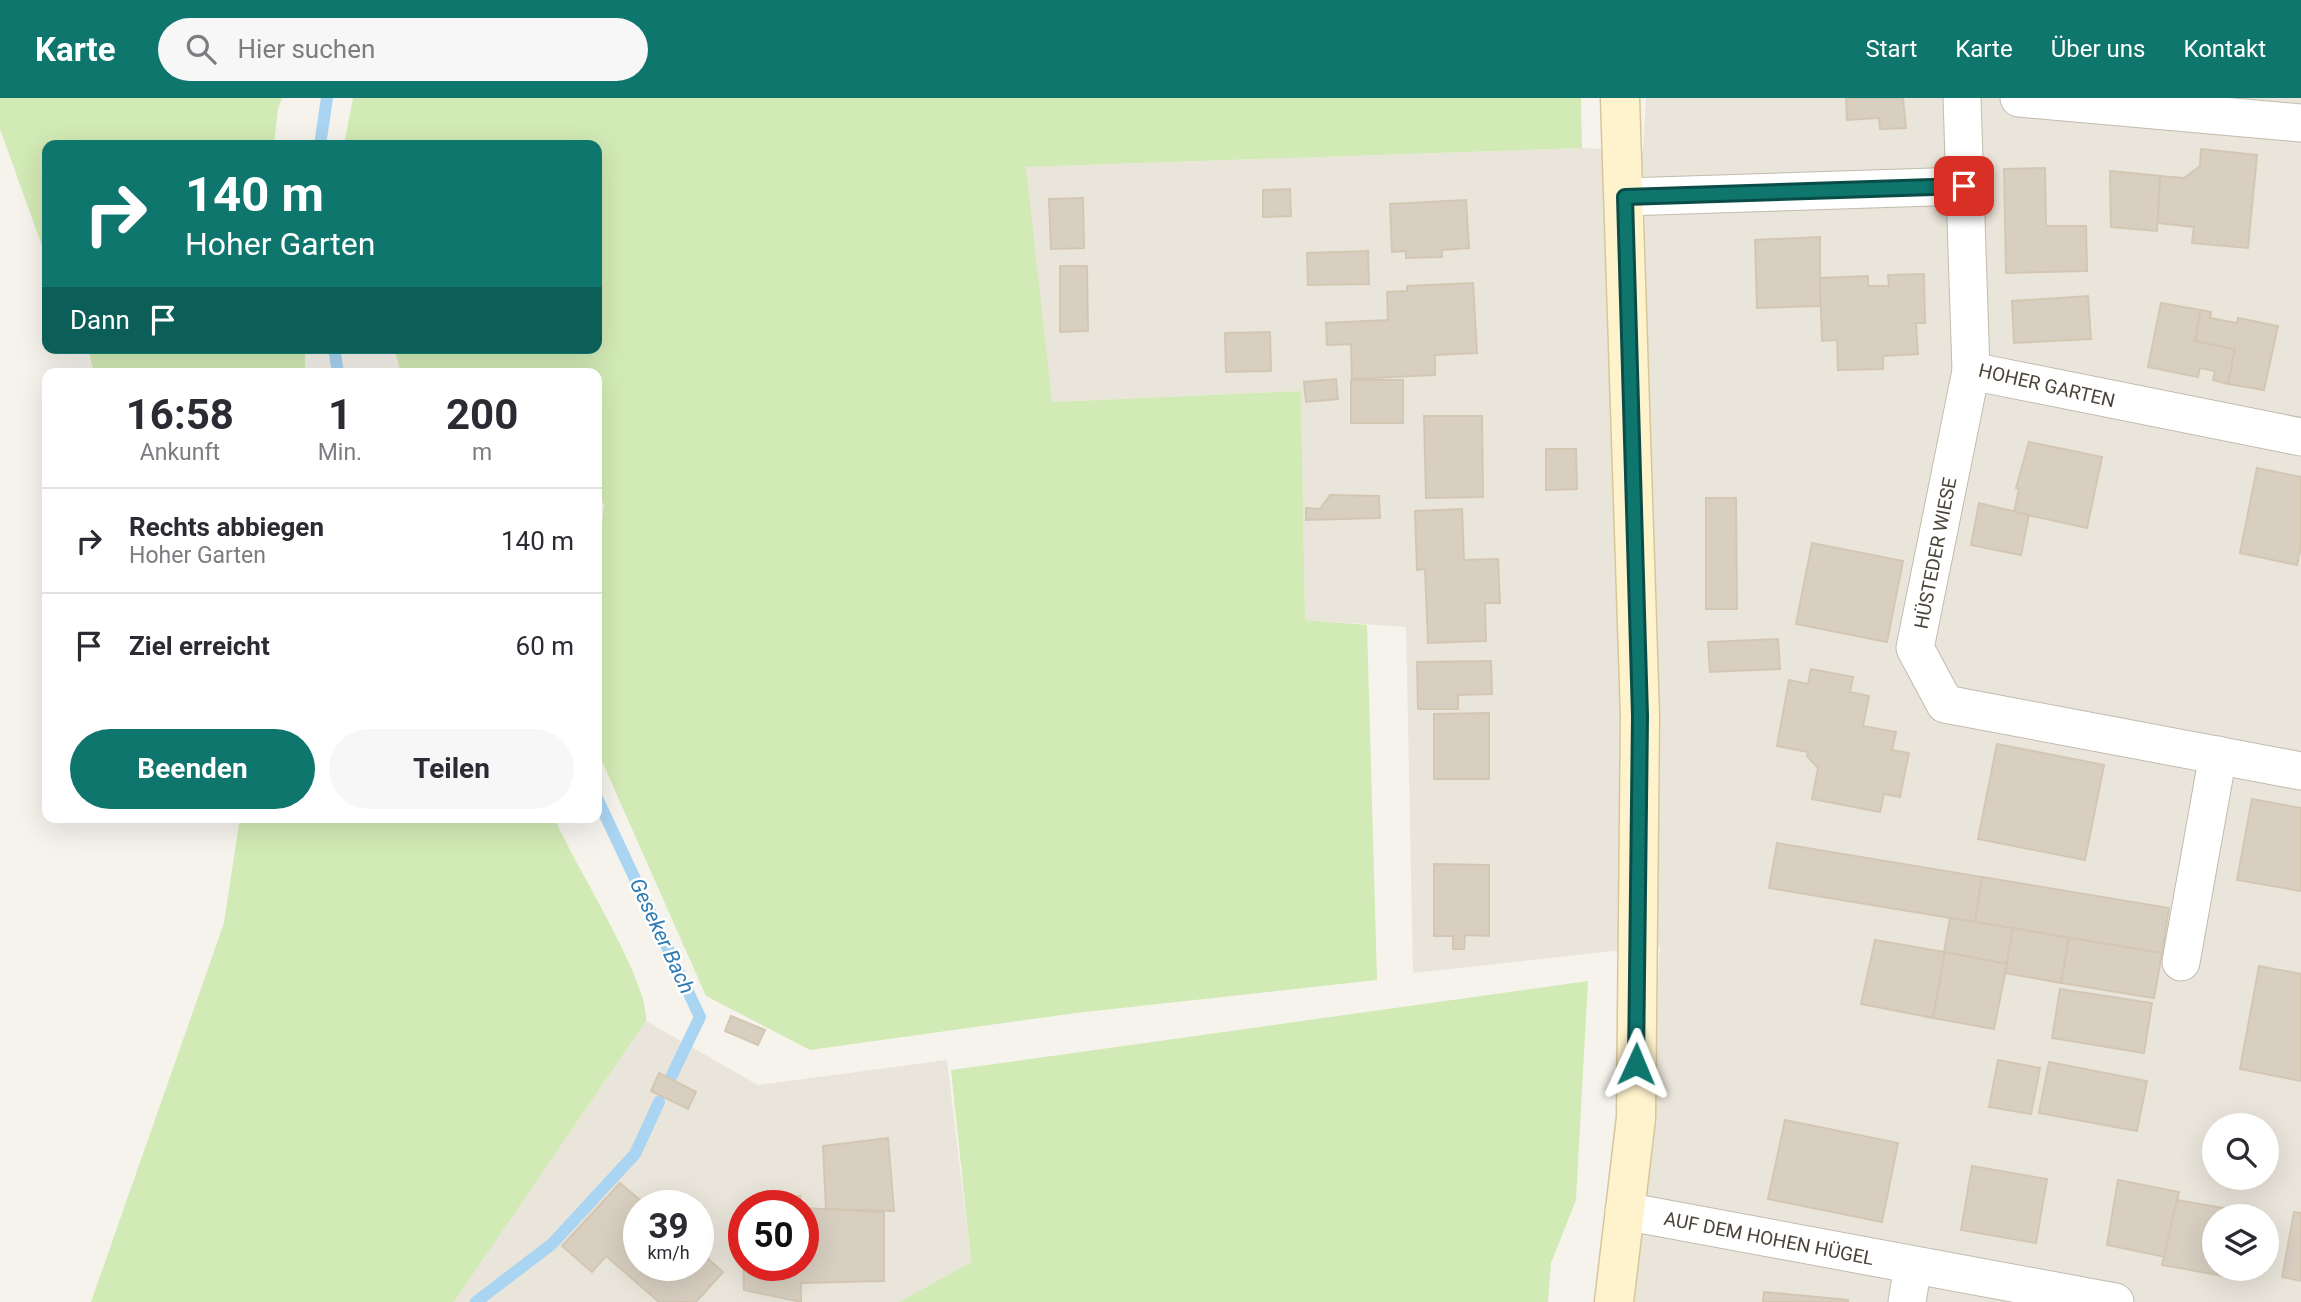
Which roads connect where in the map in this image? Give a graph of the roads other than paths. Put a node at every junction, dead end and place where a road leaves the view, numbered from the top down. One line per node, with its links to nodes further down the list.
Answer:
1 (1620, 98): 6 (main road)
2 (1962, 98): 5 (street, HOHER GARTEN)
3 (2019, 98): 4 (street)
4 (2301, 123)
5 (1964, 186): 6 (street); 7 (street, HOHER GARTEN)
6 (1625, 197): 12 (main road)
7 (1971, 372): 8 (street, HOHER GARTEN); 9 (street, HÜSTEDER WIESE)
8 (2301, 437)
9 (2217, 755): 10 (street, HÜSTEDER WIESE); 11 (street)
10 (2301, 771)
11 (2181, 962)
12 (1624, 1211): 13 (street, AUF DEM HOHEN HÜGEL); 14 (main road)
13 (1913, 1265): 15 (street); 16 (street, AUF DEM HOHEN HÜGEL)
14 (1615, 1302)
15 (1907, 1302)
16 (2115, 1302)

